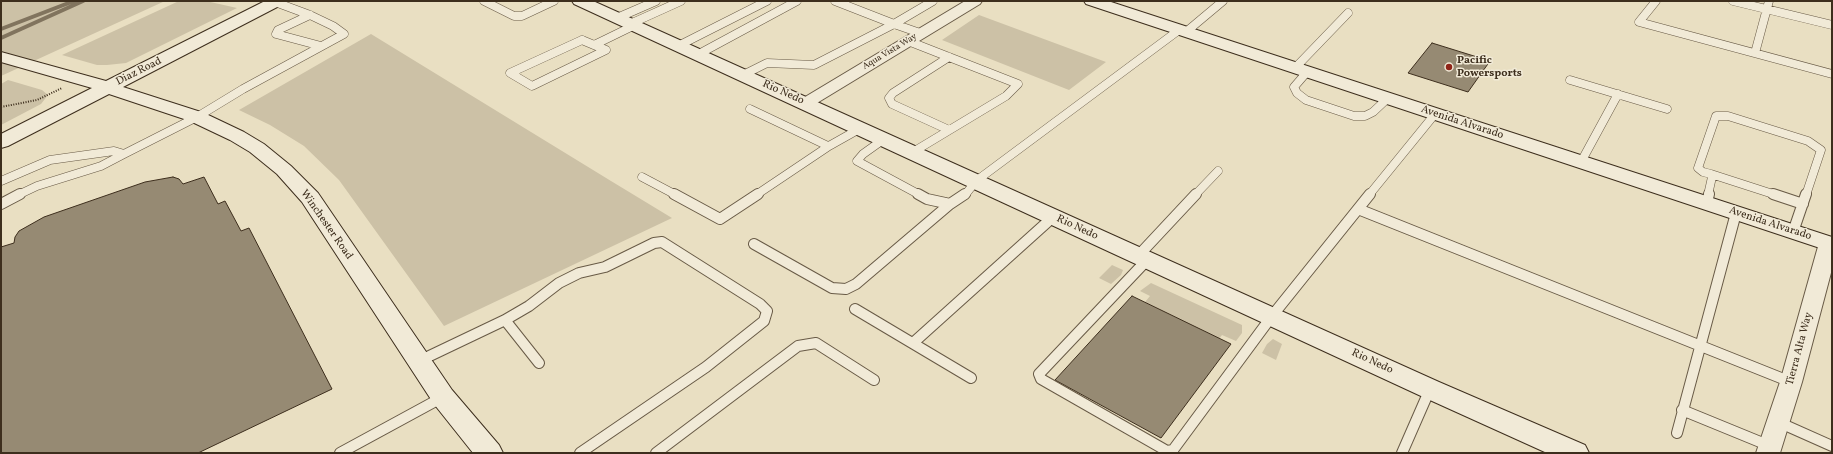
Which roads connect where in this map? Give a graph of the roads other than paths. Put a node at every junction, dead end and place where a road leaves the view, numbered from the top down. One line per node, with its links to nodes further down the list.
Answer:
1 (276, 1): 19 (lane); 35 (street, Diaz Road)
2 (484, 1): 3 (lane)
3 (554, 1)
4 (580, 1): 20 (street, Rio Nedo)
5 (656, 1): 20 (lane)
6 (681, 1): 20 (lane)
7 (766, 1): 27 (lane)
8 (797, 1): 27 (lane)
9 (835, 1): 21 (lane)
10 (933, 1): 21 (lane)
11 (975, 1): 24 (street, Aqua Vista Way)
12 (1092, 1): 23 (street, Avenida Alvarado)
13 (1223, 1): 23 (lane)
14 (1656, 1): 28 (lane)
15 (1732, 1): 17 (lane)
16 (1769, 1): 17 (lane)
17 (1767, 9): 22 (lane); 28 (lane)
18 (1348, 13): 31 (lane)
19 (310, 15): 26 (lane); 26 (lane)
20 (627, 23): 25 (lane); 27 (street, Rio Nedo)
21 (894, 24): 24 (lane); 33 (lane)
22 (1832, 25)
23 (1182, 31): 31 (street, Avenida Alvarado); 55 (lane)
24 (914, 37): 30 (lane); 38 (street, Aqua Vista Way)
25 (594, 45): 25 (lane)
26 (321, 46): 42 (lane)
27 (687, 50): 33 (street, Rio Nedo)
28 (1755, 53): 32 (lane)
29 (1, 57): 35 (street, Winchester Road)
30 (949, 57): 44 (lane); 44 (lane)
31 (1301, 70): 37 (street, Avenida Alvarado); 37 (lane)
32 (1832, 74)
33 (743, 75): 38 (street, Rio Nedo)
34 (1570, 80): 36 (lane)
35 (107, 88): 42 (street, Winchester Road); 46 (street, Diaz Road)
36 (1618, 94): 40 (lane); 50 (lane)
37 (1388, 98): 41 (street, Avenida Alvarado)
38 (806, 103): 43 (street, Rio Nedo)
39 (750, 109): 47 (lane)
40 (1667, 109)
41 (1435, 114): 50 (street, Avenida Alvarado); 60 (lane)
42 (197, 117): 49 (lane); 72 (street, Winchester Road)
43 (861, 128): 45 (street, Rio Nedo); 47 (lane)
44 (949, 130): 48 (lane)
45 (884, 139): 48 (street, Rio Nedo); 58 (lane)
46 (1, 142)
47 (828, 146): 53 (lane)
48 (913, 152): 55 (street, Rio Nedo)
49 (124, 154): 54 (lane); 57 (lane)
50 (1581, 162): 56 (street, Avenida Alvarado)
51 (1218, 172): 66 (lane)
52 (1711, 174): 56 (lane); 59 (lane); 59 (lane)
53 (642, 177)
54 (1, 181)
55 (976, 181): 58 (lane); 62 (street, Rio Nedo)
56 (1707, 203): 61 (street, Avenida Alvarado)
57 (1, 204)
58 (950, 204): 64 (lane)
59 (1803, 204): 63 (lane)
60 (1358, 209): 68 (lane); 71 (lane)
61 (1736, 213): 63 (street, Avenida Alvarado); 71 (lane)
62 (1053, 217): 66 (street, Rio Nedo); 70 (lane)
63 (1793, 232): 65 (street, Avenida Alvarado)
64 (754, 244)
65 (1830, 244): 76 (street, Tierra Alta Way)
66 (1143, 258): 68 (street, Rio Nedo); 68 (lane)
67 (855, 309): 70 (lane)
68 (1272, 316): 77 (street, Rio Nedo)
69 (505, 320): 72 (lane); 73 (lane); 86 (lane)
70 (912, 343): 74 (lane)
71 (1699, 345): 76 (lane); 79 (lane)
72 (419, 361): 78 (street, Winchester Road)
73 (539, 363)
74 (971, 378)
75 (874, 380): 87 (lane)
76 (1791, 382): 80 (street, Tierra Alta Way)
77 (1430, 389): 88 (lane); 89 (street, Rio Nedo)
78 (443, 397): 84 (lane); 85 (street, Winchester Road)
79 (1682, 410): 81 (lane); 83 (lane)
80 (1778, 422): 82 (lane); 83 (street, Tierra Alta Way)
81 (1677, 432)
82 (1832, 446)
83 (1769, 450)
84 (340, 453)
85 (489, 453)
86 (580, 453)
87 (656, 453)
88 (1402, 453)
89 (1575, 453)

